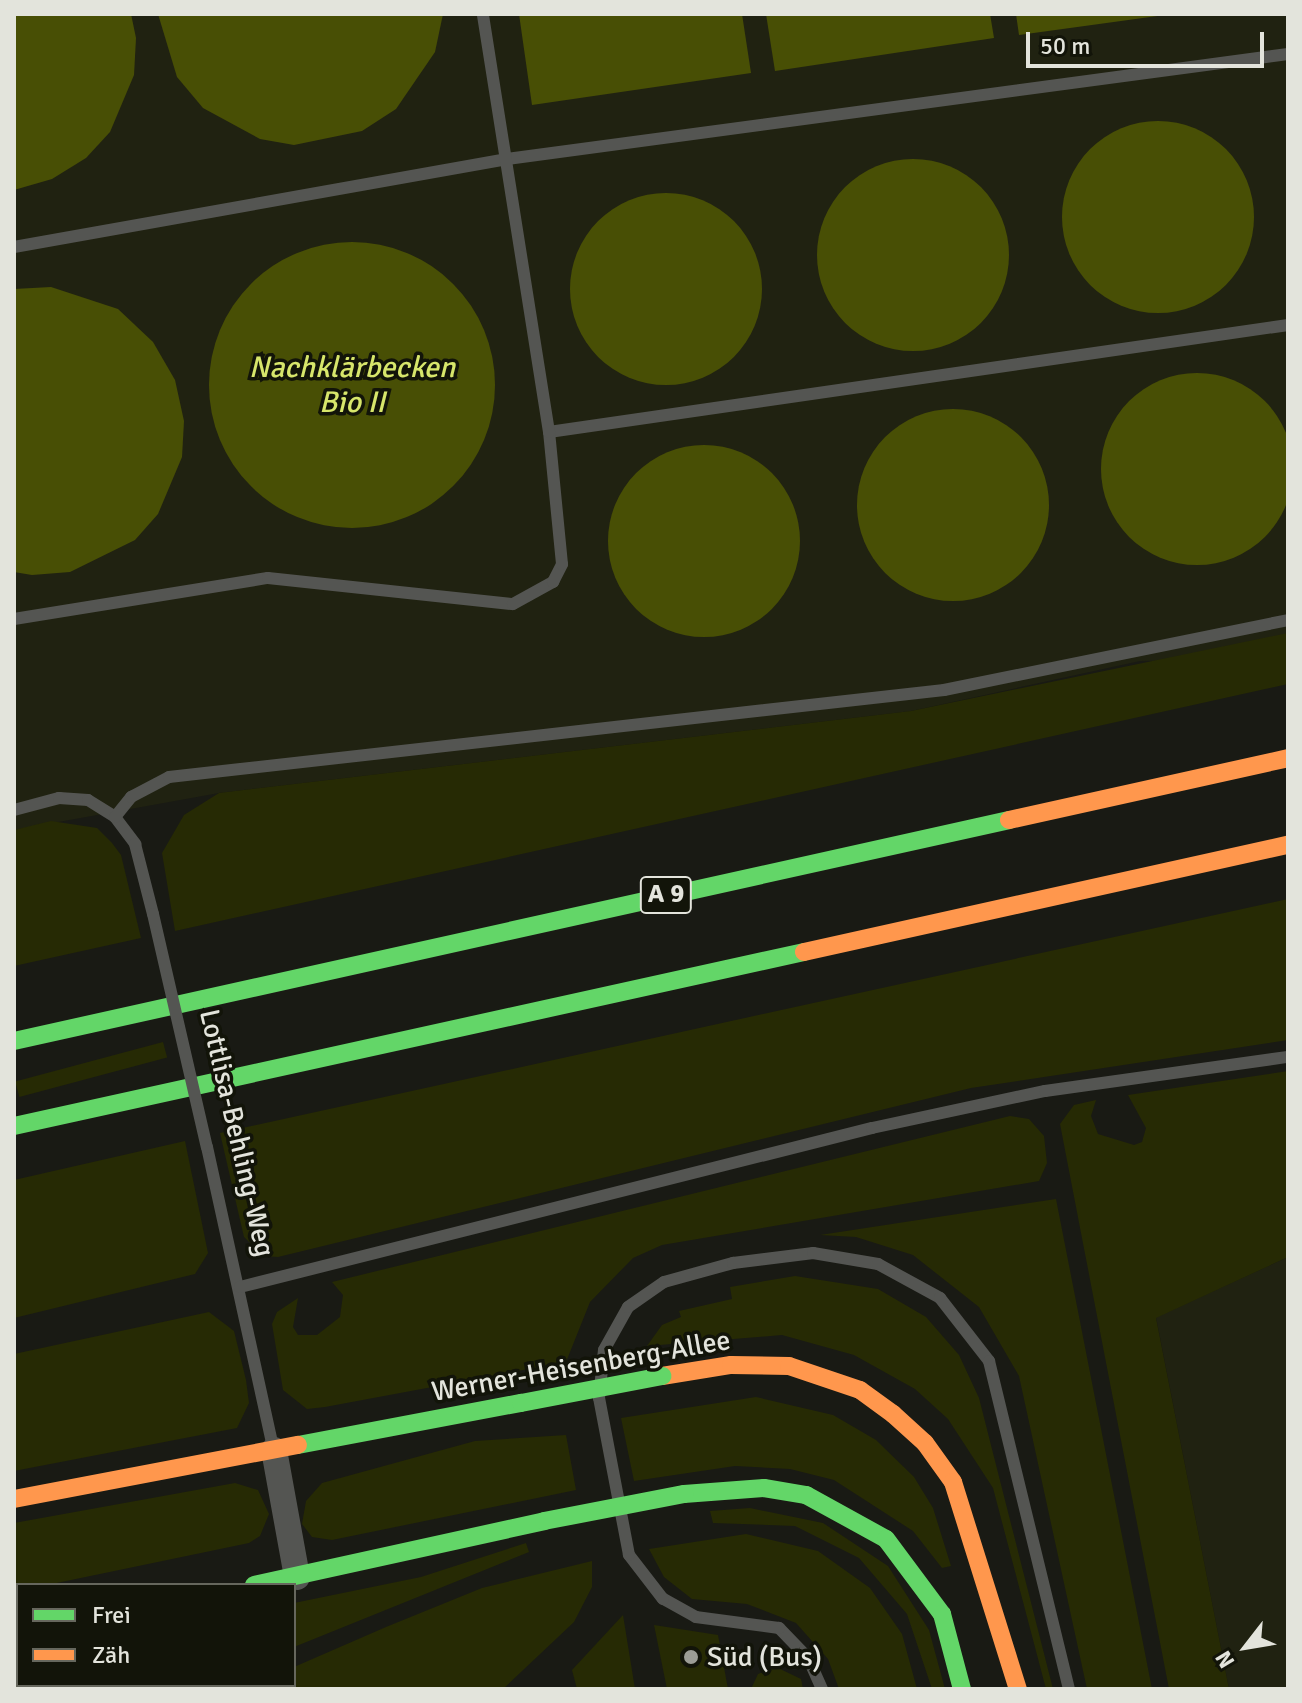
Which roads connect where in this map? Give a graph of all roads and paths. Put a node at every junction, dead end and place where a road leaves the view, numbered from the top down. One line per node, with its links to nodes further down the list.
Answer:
1 (483, 14): 3 (lane)
2 (1288, 54): 3 (lane)
3 (507, 159): 4 (lane); 6 (lane)
4 (14, 247)
5 (1288, 325): 6 (lane)
6 (549, 432): 7 (lane)
7 (14, 619)
8 (1288, 620): 11 (lane)
9 (1288, 758): 13 (main road, A 9)
10 (14, 810): 11 (lane)
11 (115, 817): 16 (lane, Lottlisa-Behling-Weg, bridge)
12 (1288, 845): 15 (main road)
13 (14, 1041)
14 (1288, 1057): 16 (lane)
15 (14, 1126)
16 (240, 1287): 17 (lane, Lottlisa-Behling-Weg)
17 (274, 1450): 18 (main road, Werner-Heisenberg-Allee); 19 (street, Lottlisa-Behling-Weg); 23 (main road, Werner-Heisenberg-Allee, bridge)
18 (14, 1499)
19 (297, 1577): 20 (main road); 22 (main road, bridge)
20 (265, 1583)
21 (822, 1689): 24 (lane)
22 (962, 1689)
23 (1018, 1689)
24 (1069, 1689)

